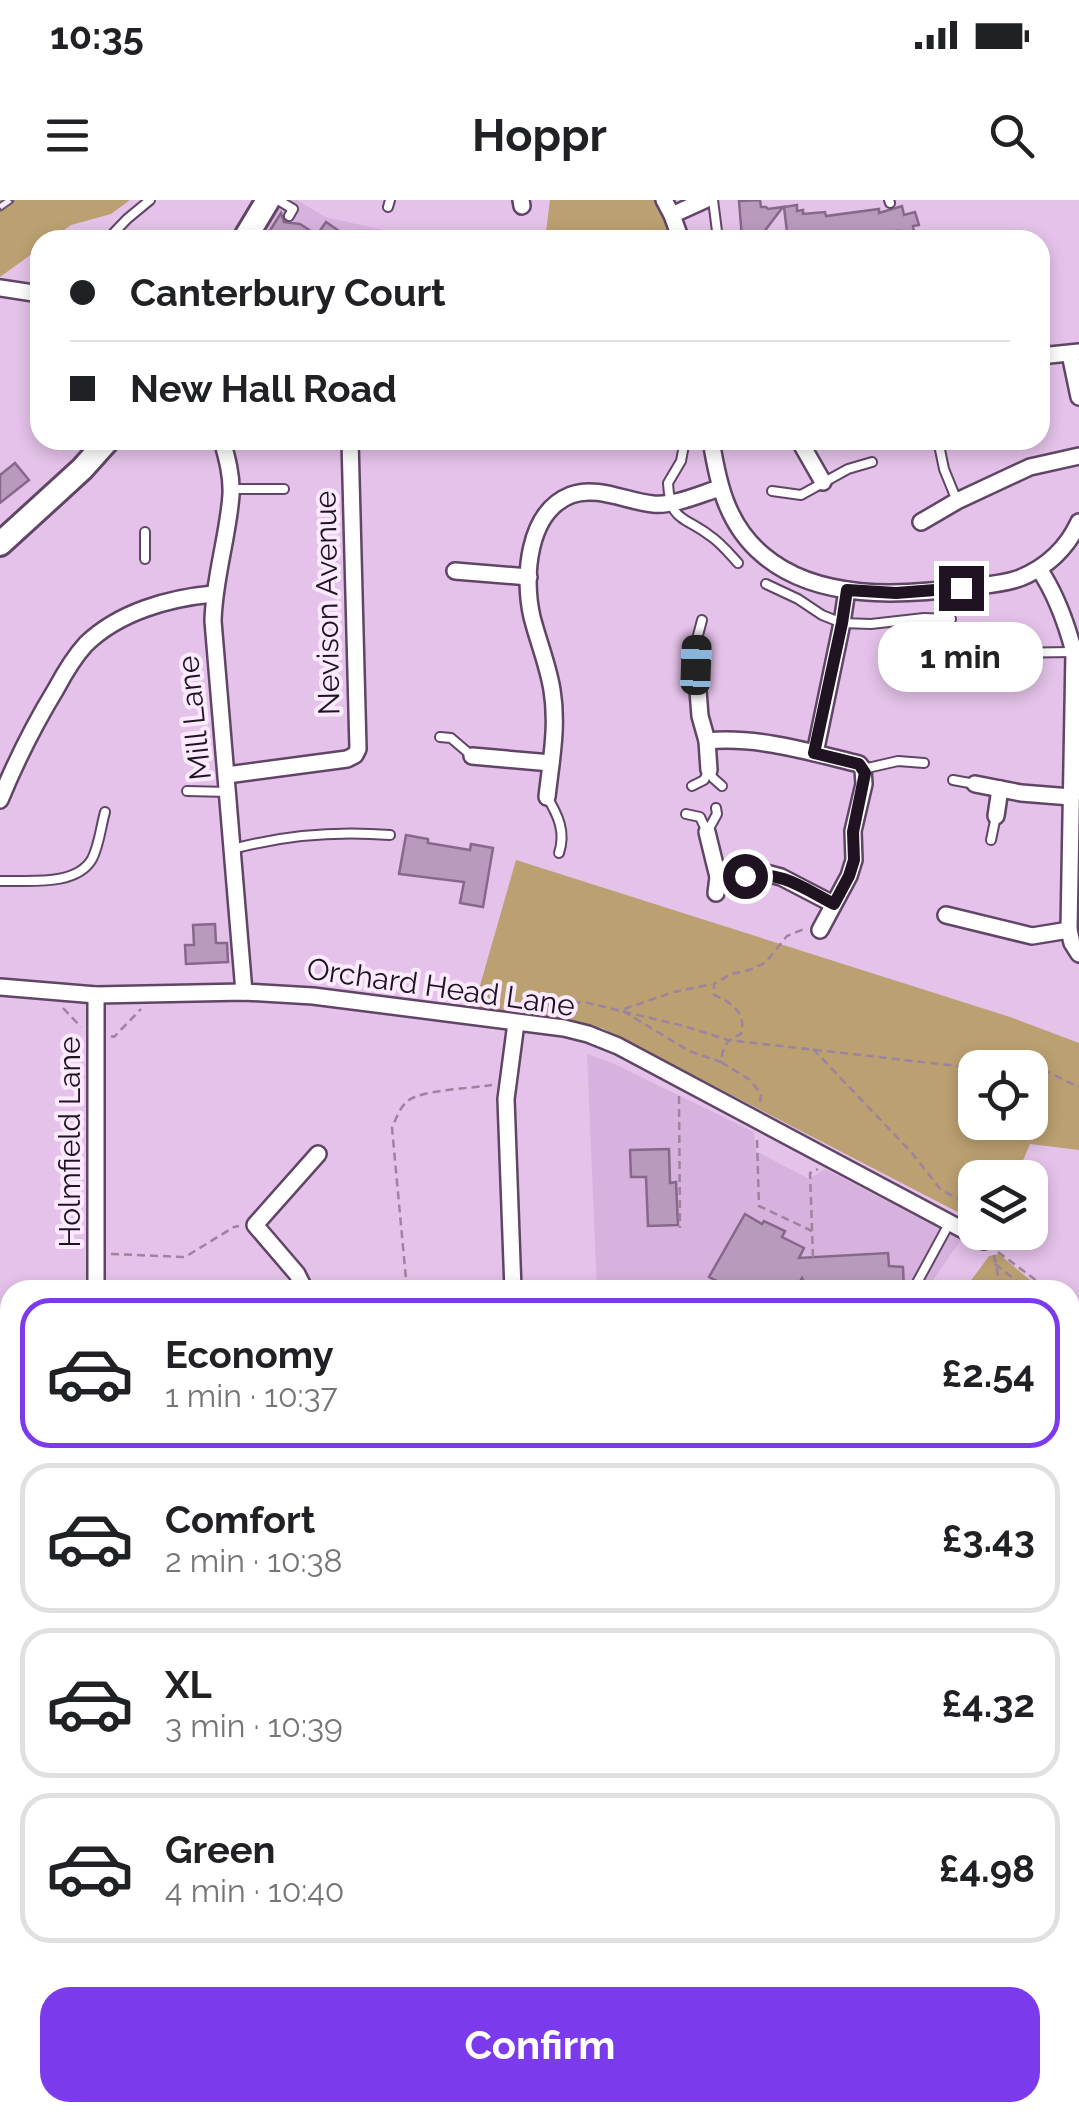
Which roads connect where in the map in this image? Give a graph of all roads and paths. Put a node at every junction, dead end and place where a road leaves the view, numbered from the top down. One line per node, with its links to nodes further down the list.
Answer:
1 (150, 200): 9 (lane)
2 (268, 200): 10 (street)
3 (278, 200): 8 (lane)
4 (664, 200): 7 (street)
5 (705, 200): 7 (street)
6 (713, 200): 12 (lane)
7 (672, 215): 11 (street)
8 (288, 216)
9 (116, 230)
10 (250, 230)
11 (677, 230)
12 (717, 230)
13 (0, 288): 14 (street)
14 (30, 292)
15 (1075, 353): 16 (street); 17 (street)
16 (1050, 355)
17 (1079, 397)
18 (99, 450): 37 (street)
19 (224, 450): 28 (street, Mill Lane)
20 (350, 450): 60 (street, Nevison Avenue)
21 (683, 450): 33 (lane)
22 (713, 450): 29 (street)
23 (805, 450): 27 (street)
24 (940, 450): 32 (lane)
25 (1079, 456): 32 (street)
26 (872, 462): 27 (lane)
27 (823, 482): 31 (lane)
28 (231, 488): 30 (lane); 45 (street, Mill Lane)
29 (720, 488): 33 (street); 44 (street)
30 (284, 489)
31 (772, 491)
32 (957, 501): 34 (street)
33 (672, 503): 39 (lane); 42 (street)
34 (921, 522)
35 (1079, 522): 40 (street)
36 (145, 532): 38 (lane)
37 (0, 544)
38 (145, 559)
39 (738, 563)
40 (1039, 569): 44 (street); 49 (street)
41 (455, 571): 42 (street)
42 (529, 577): 56 (street)
43 (766, 584): 48 (lane)
44 (847, 590): 48 (street)
45 (214, 594): 60 (street, Mill Lane); 70 (street)
46 (951, 619): 48 (lane)
47 (702, 620): 51 (lane)
48 (842, 623): 54 (street)
49 (1077, 652): 50 (lane); 69 (street)
50 (1006, 654)
51 (696, 665): 53 (street)
52 (440, 737): 55 (lane)
53 (707, 741): 54 (street); 59 (street)
54 (814, 753): 58 (street)
55 (472, 756): 56 (street)
56 (551, 763): 68 (street)
57 (924, 763): 58 (lane)
58 (863, 768): 82 (street)
59 (709, 770): 63 (lane); 64 (lane)
60 (228, 774): 67 (street, Mill Lane)
61 (953, 780): 62 (lane)
62 (976, 784): 65 (street)
63 (692, 786)
64 (722, 786)
65 (1000, 790): 69 (street); 74 (street)
66 (187, 791): 67 (lane)
67 (229, 792): 79 (street, Mill Lane)
68 (547, 797): 80 (lane)
69 (1071, 797): 75 (street)
70 (0, 800)
71 (716, 808): 76 (lane)
72 (105, 812): 81 (lane)
73 (686, 814): 76 (lane)
74 (996, 816): 78 (lane)
75 (1075, 828): 86 (street)
76 (708, 832): 82 (street)
77 (390, 835): 79 (lane)
78 (991, 840)
79 (233, 849): 91 (street, Mill Lane)
80 (559, 853)
81 (0, 881)
82 (834, 904): 85 (street)
83 (946, 915): 84 (street)
84 (977, 923): 86 (street); 87 (street)
85 (820, 930): 89 (path)
86 (1069, 930): 88 (street)
87 (972, 942)
88 (1079, 954)
89 (714, 984): 93 (path); 95 (path)
90 (0, 987): 92 (street, Orchard Head Lane)
91 (244, 992): 92 (street, Orchard Head Lane); 94 (street, Orchard Head Lane)
92 (96, 994): 114 (street, Holmfield Lane)
93 (622, 1010): 94 (path); 95 (path); 97 (path)
94 (522, 1024): 100 (street, Orchard Head Lane); 101 (street)
95 (728, 1040): 96 (path); 97 (path)
96 (812, 1048): 98 (path); 106 (path)
97 (721, 1062): 103 (path)
98 (958, 1066)
99 (1048, 1074): 102 (path)
100 (678, 1079): 103 (street, Orchard Head Lane); 110 (path)
101 (508, 1083): 119 (path); 120 (street)
102 (1079, 1088)
103 (756, 1120): 105 (street, Orchard Head Lane); 111 (path)
104 (318, 1154): 108 (street)
105 (832, 1160): 107 (street, Orchard Head Lane); 111 (path)
106 (958, 1198)
107 (950, 1222): 109 (street, Orchard Head Lane); 121 (lane)
108 (255, 1225): 114 (path); 118 (street)
109 (958, 1227)
110 (680, 1228)
111 (812, 1232): 115 (path)
112 (990, 1250): 116 (path)
113 (996, 1250): 124 (path)
114 (96, 1253): 117 (street, Holmfield Lane)
115 (813, 1257)
116 (994, 1262): 122 (path); 123 (path)
117 (96, 1280)
118 (300, 1280)
119 (406, 1280)
120 (512, 1280)
121 (918, 1280)
122 (1000, 1280)
123 (1016, 1280)
124 (1036, 1280)

